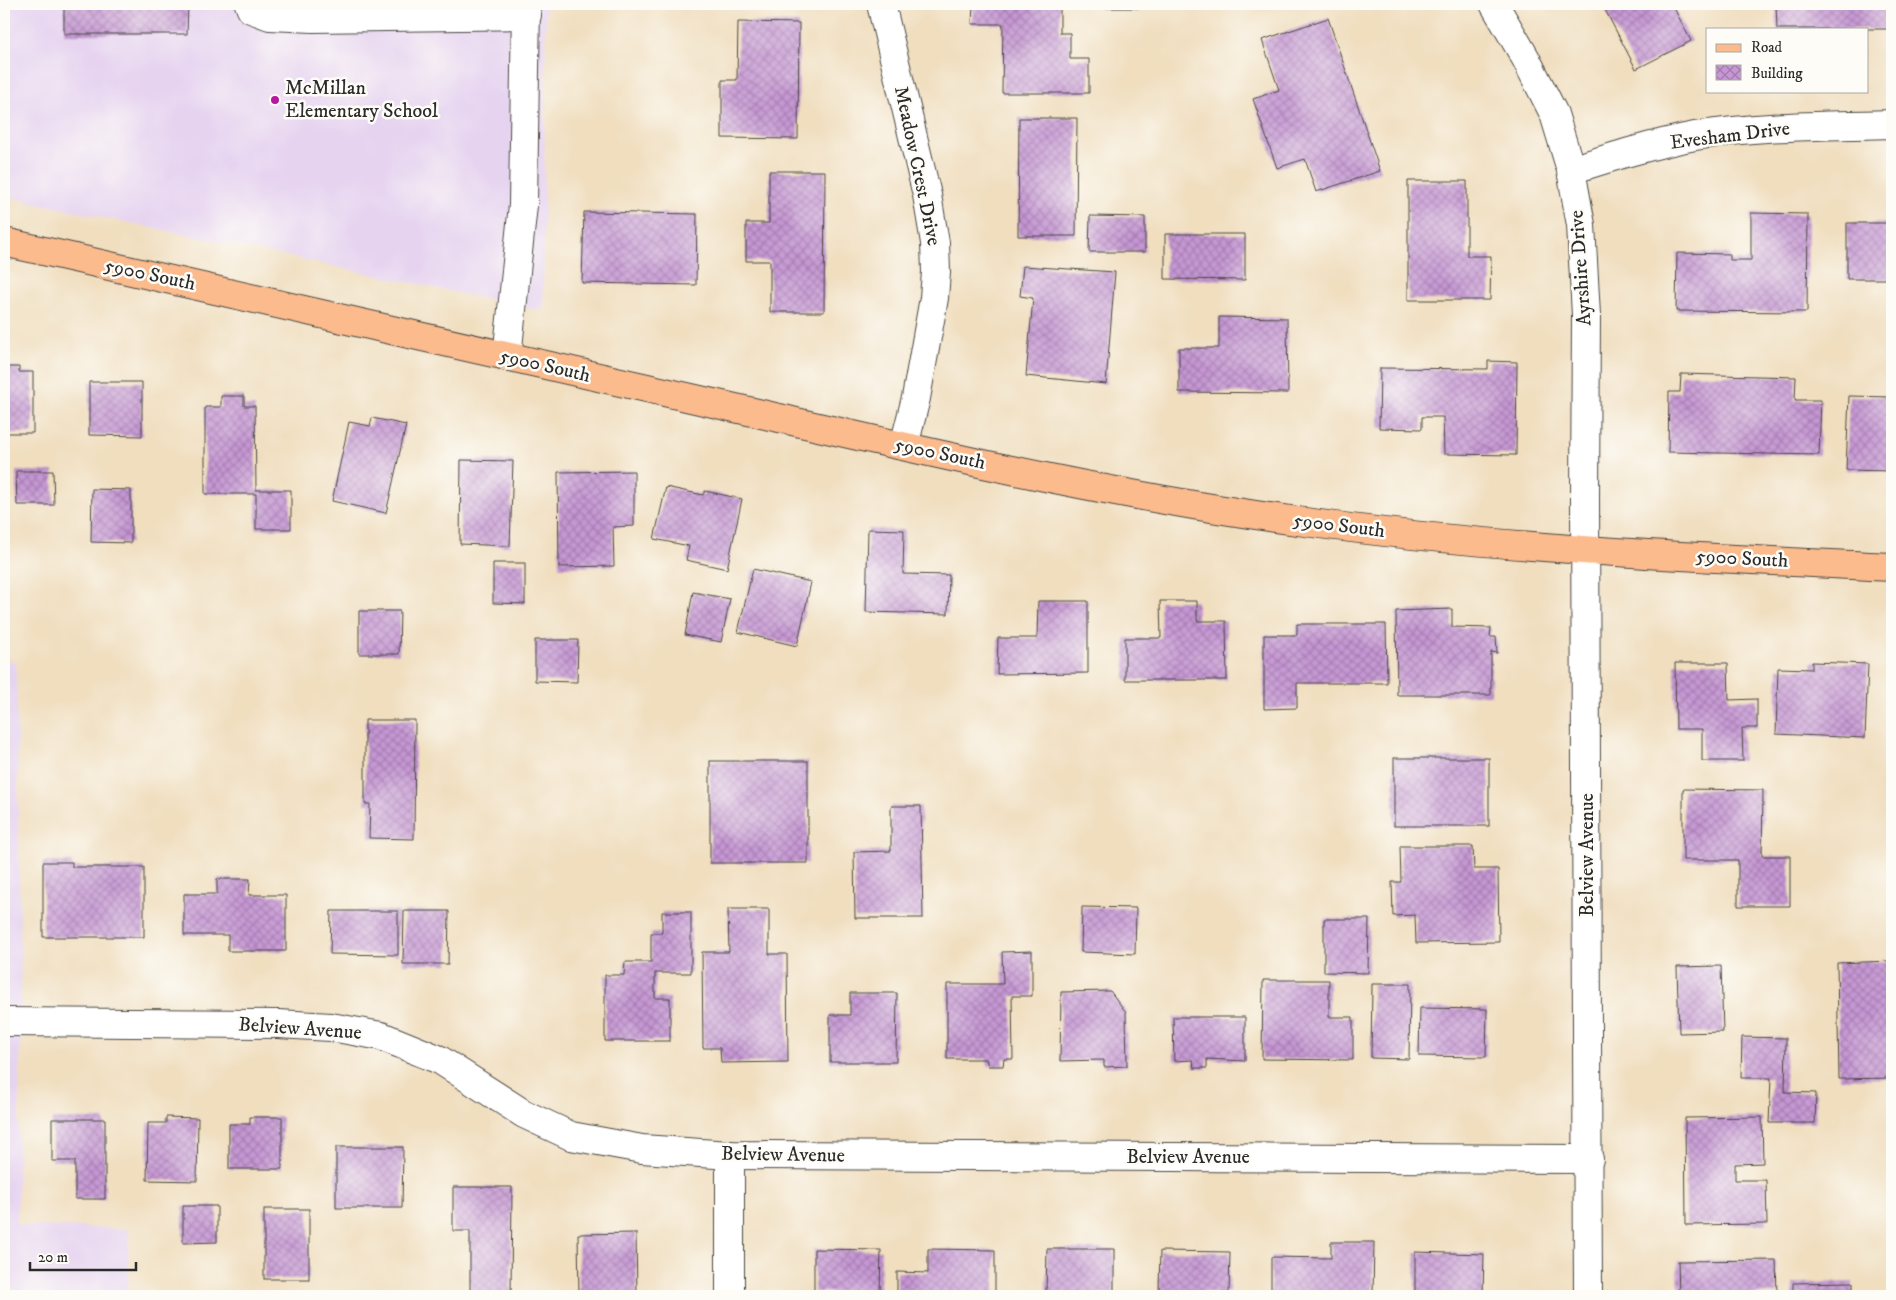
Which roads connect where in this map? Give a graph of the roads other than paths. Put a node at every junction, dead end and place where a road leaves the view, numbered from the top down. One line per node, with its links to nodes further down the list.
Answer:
1 (249, 4): 5 (street)
2 (881, 4): 10 (street, Meadow Crest Drive)
3 (1494, 4): 7 (street, Ayrshire Drive)
4 (527, 10): 5 (street); 9 (street)
5 (345, 11)
6 (1892, 124): 7 (street, Evesham Drive)
7 (1571, 170): 11 (street, Ayrshire Drive)
8 (4, 242): 9 (main road, 5900 South)
9 (507, 357): 10 (main road, 5900 South)
10 (904, 446): 11 (main road, 5900 South)
11 (1586, 551): 12 (main road, 5900 South); 15 (street, Belview Avenue)
12 (1892, 567)
13 (4, 1022): 14 (street, Belview Avenue)
14 (730, 1155): 15 (street, Belview Avenue); 16 (street)
15 (1589, 1159): 17 (street, Belview Avenue)
16 (730, 1296)
17 (1588, 1296)

